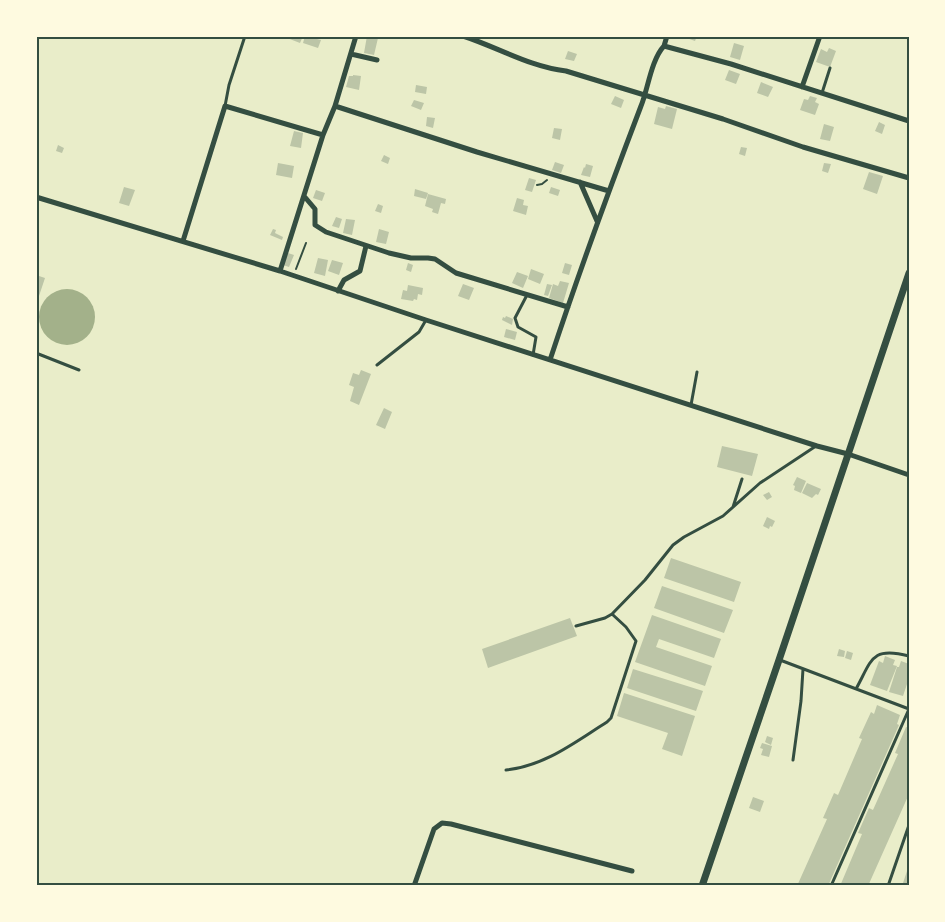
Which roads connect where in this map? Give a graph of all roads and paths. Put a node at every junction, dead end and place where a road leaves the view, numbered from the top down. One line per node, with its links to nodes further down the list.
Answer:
1 (245, 36): 13 (lane)
2 (356, 36): 7 (street)
3 (463, 36): 12 (street)
4 (667, 36): 6 (street)
5 (820, 36): 10 (street)
6 (664, 46): 10 (street); 12 (street)
7 (351, 54): 8 (street); 14 (street)
8 (377, 60)
9 (830, 68): 11 (lane)
10 (802, 87): 11 (street)
11 (822, 94): 15 (street)
12 (645, 95): 17 (street); 19 (street)
13 (225, 106): 16 (street); 23 (street)
14 (335, 106): 16 (street); 18 (street)
15 (909, 121)
16 (323, 135): 20 (street)
17 (909, 178)
18 (580, 182): 19 (street); 22 (street)
19 (609, 191): 22 (street)
20 (304, 196): 25 (street); 26 (street)
21 (36, 197): 23 (street)
22 (598, 222): 31 (street)
23 (183, 241): 26 (street)
24 (306, 242): 28 (path)
25 (366, 246): 29 (street); 30 (street)
26 (280, 272): 28 (street)
27 (909, 273): 41 (street)
28 (293, 276): 29 (street)
29 (338, 291): 32 (street)
30 (527, 295): 31 (street); 34 (lane)
31 (568, 307): 35 (street)
32 (426, 320): 34 (street); 36 (lane)
33 (36, 353): 37 (lane)
34 (533, 355): 35 (street)
35 (550, 360): 39 (street)
36 (377, 365)
37 (79, 370)
38 (697, 372): 39 (lane)
39 (691, 405): 40 (street)
40 (817, 446): 41 (street); 44 (lane)
41 (848, 454): 42 (street); 48 (street)
42 (909, 475)
43 (742, 479): 44 (lane)
44 (732, 509): 45 (lane)
45 (612, 614): 46 (lane); 53 (lane)
46 (576, 626)
47 (909, 656): 50 (lane)
48 (780, 660): 49 (lane); 57 (street)
49 (803, 669): 50 (lane); 52 (lane)
50 (856, 689): 51 (lane)
51 (909, 709): 58 (lane)
52 (792, 760)
53 (506, 770)
54 (909, 824): 59 (lane)
55 (632, 871): 56 (street)
56 (414, 886)
57 (702, 886)
58 (831, 886)
59 (888, 886)

